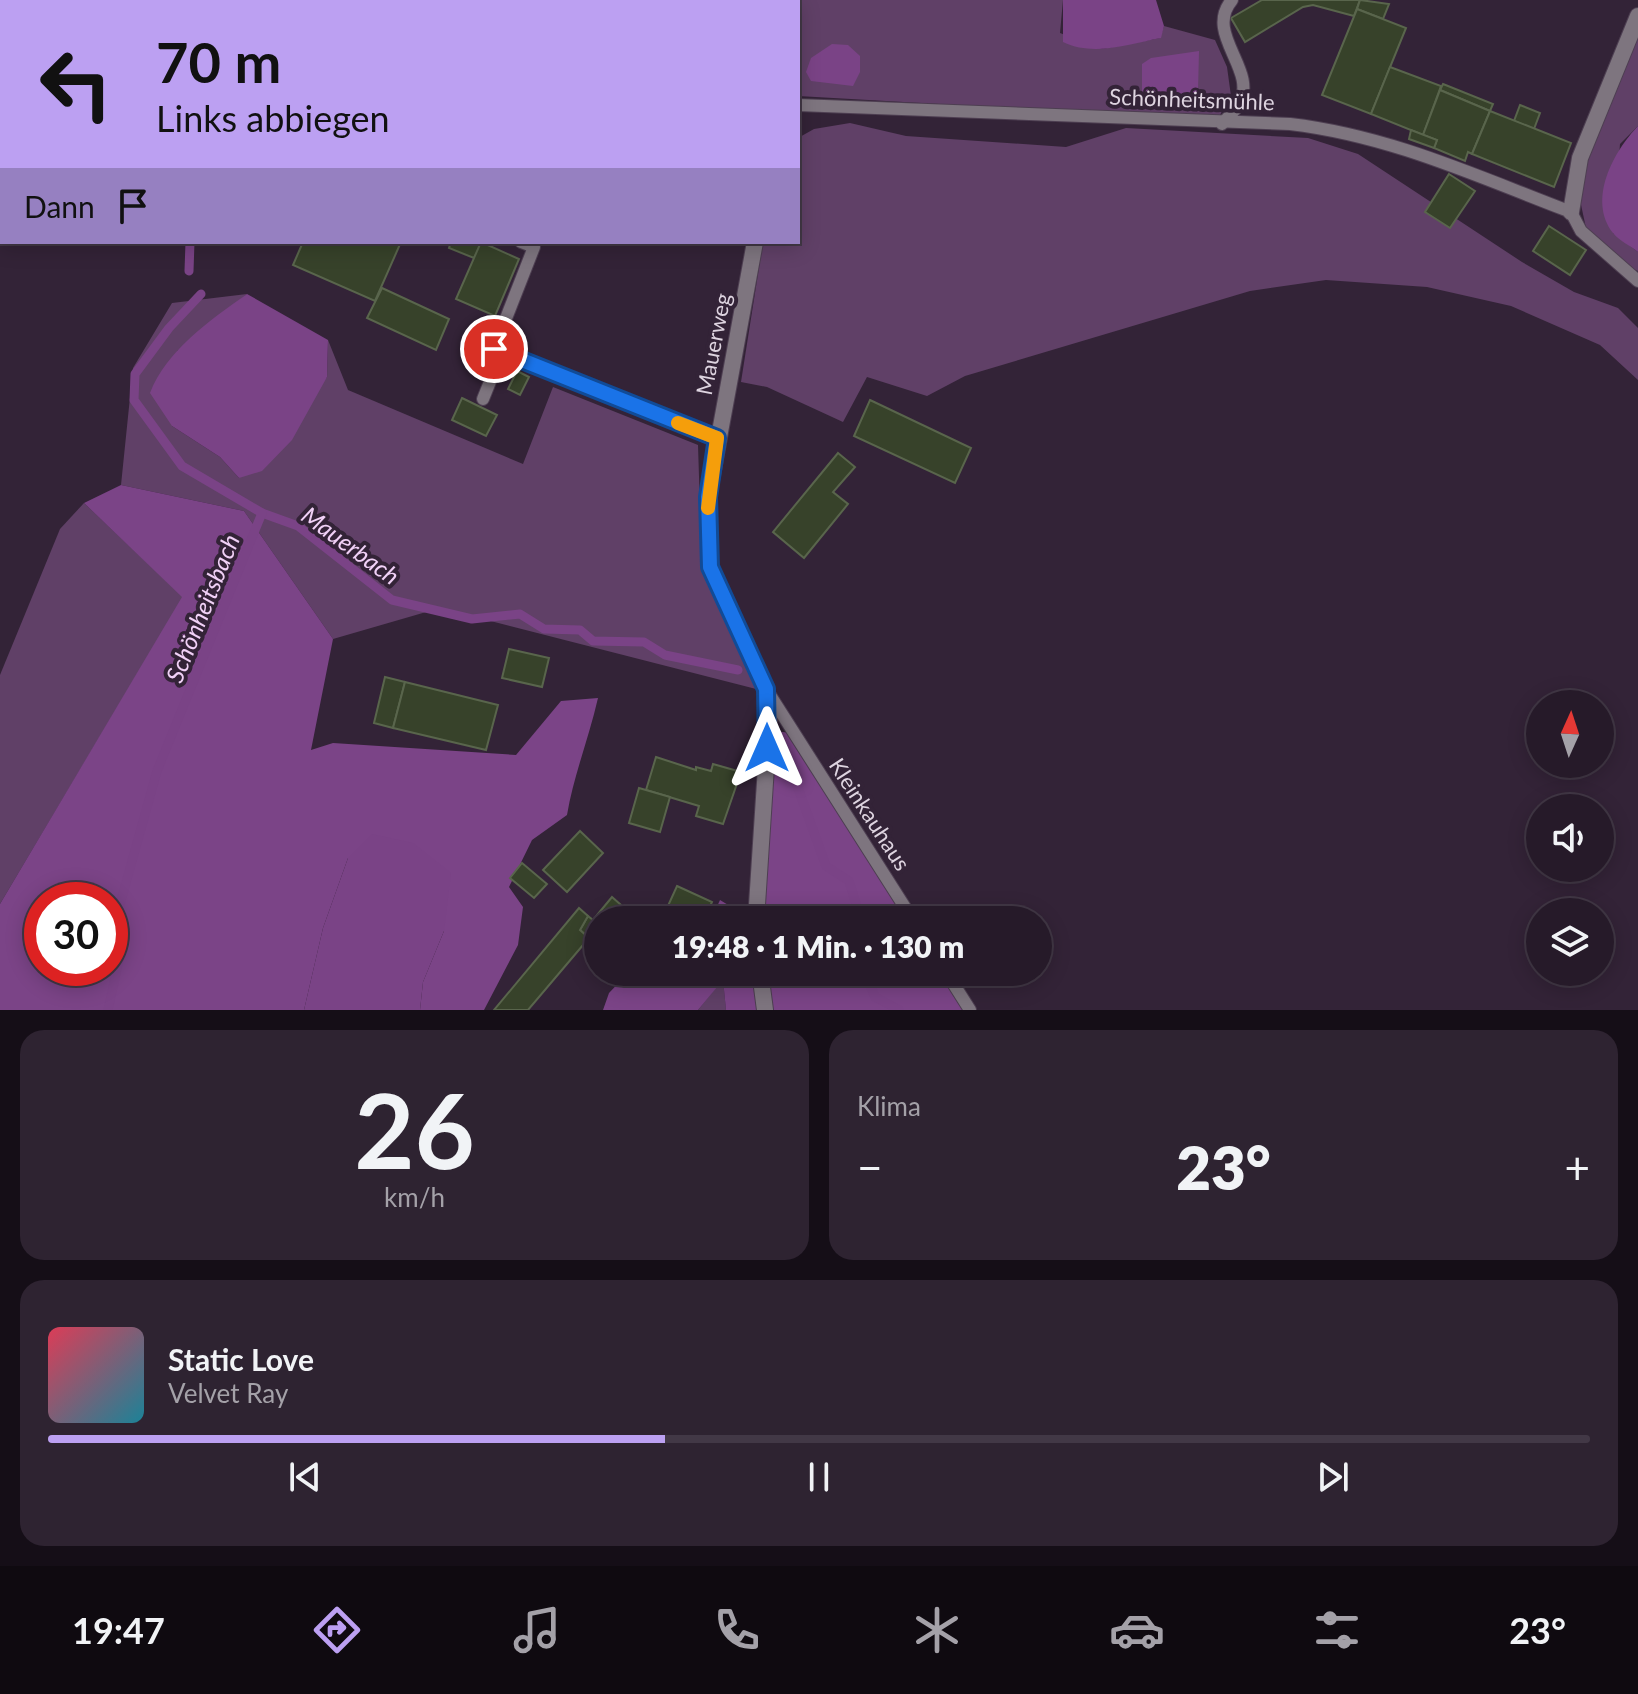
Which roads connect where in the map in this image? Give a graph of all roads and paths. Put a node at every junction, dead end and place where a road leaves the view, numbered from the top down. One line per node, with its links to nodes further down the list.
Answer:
1 (1232, 0): 4 (lane)
2 (1638, 16): 5 (street)
3 (800, 105): 4 (lane, Schönheitsmühle)
4 (1222, 124): 5 (lane, Schönheitsmühle)
5 (1571, 212): 8 (lane)
6 (526, 244): 9 (lane)
7 (755, 244): 11 (street, Mauerweg)
8 (1638, 281)
9 (502, 352): 10 (lane); 11 (lane)
10 (483, 399)
11 (717, 438): 12 (street, Mauerweg)
12 (766, 689): 13 (street, Mauerweg); 14 (lane, Kleinkauhaus)
13 (757, 906)
14 (904, 906)
15 (762, 986): 17 (street)
16 (955, 986): 18 (lane)
17 (765, 1010)
18 (970, 1010)

